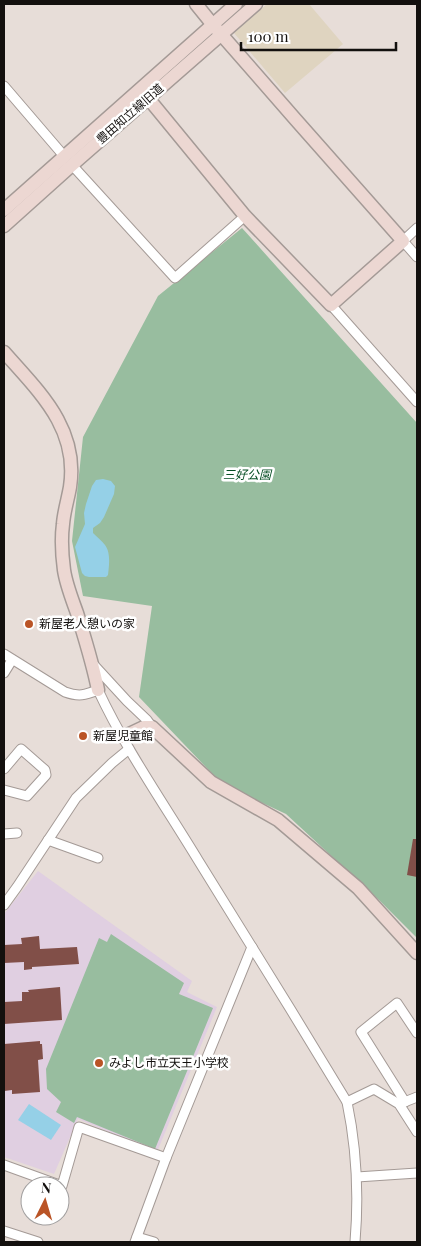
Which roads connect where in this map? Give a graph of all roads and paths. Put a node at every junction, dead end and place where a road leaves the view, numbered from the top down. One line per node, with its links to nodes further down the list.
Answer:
1 (196, 4): 4 (street)
2 (236, 4): 4 (street, 豊田知立線旧道)
3 (256, 4): 4 (street, 豊田知立線旧道)
4 (217, 30): 6 (street, 豊田知立線旧道); 7 (street, 豊田知立線旧道); 12 (street)
5 (4, 86): 7 (street)
6 (148, 98): 7 (street, 豊田知立線旧道); 9 (street)
7 (68, 161): 8 (street, 豊田知立線旧道); 9 (street); 10 (street, 豊田知立線旧道)
8 (4, 210)
9 (245, 216): 14 (street)
10 (4, 226)
11 (417, 228): 12 (street)
12 (403, 241): 13 (street); 14 (street)
13 (417, 257)
14 (330, 305): 16 (street)
15 (4, 352): 19 (street)
16 (417, 402)
17 (4, 654): 18 (street)
18 (12, 660): 20 (street); 21 (street)
19 (93, 664): 21 (street); 22 (street)
20 (4, 673)
21 (98, 690): 23 (street)
22 (152, 727): 23 (street); 33 (street)
23 (123, 737): 24 (street)
24 (129, 749): 29 (street); 32 (street)
25 (4, 768): 26 (street)
26 (4, 790)
27 (16, 833): 28 (street)
28 (4, 834)
29 (48, 840): 30 (street); 31 (street)
30 (98, 858)
31 (4, 905)
32 (252, 947): 36 (street); 39 (street)
33 (417, 953)
34 (417, 1033): 37 (street)
35 (417, 1097): 37 (street)
36 (347, 1102): 37 (street); 42 (street)
37 (402, 1103): 38 (street)
38 (417, 1132)
39 (166, 1158): 40 (street); 44 (street)
40 (4, 1164)
41 (417, 1173): 42 (street)
42 (357, 1177): 47 (street)
43 (4, 1231): 45 (street)
44 (136, 1239): 46 (street)
45 (38, 1242)
46 (154, 1242)
47 (355, 1242)

